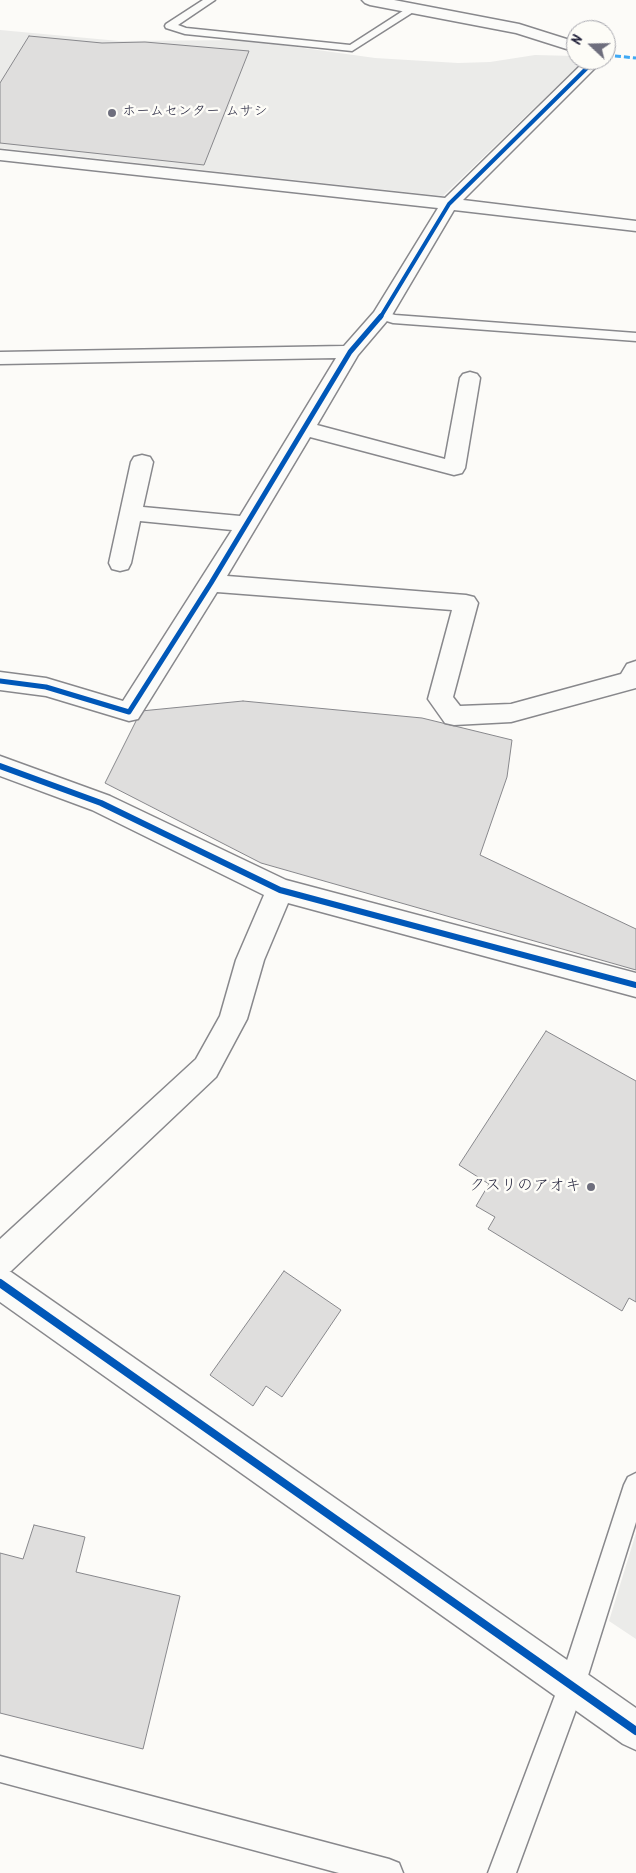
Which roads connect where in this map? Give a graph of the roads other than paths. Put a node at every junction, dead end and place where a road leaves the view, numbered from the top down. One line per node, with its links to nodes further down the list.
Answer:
1 (210, 0): 3 (lane)
2 (370, 0): 3 (street)
3 (412, 9): 4 (street)
4 (566, 44)
5 (585, 70): 7 (street)
6 (0, 155): 7 (street)
7 (450, 204): 8 (street); 9 (street)
8 (636, 226)
9 (382, 315): 10 (lane); 11 (street)
10 (636, 337)
11 (350, 352): 12 (street); 14 (street)
12 (0, 358)
13 (470, 378): 14 (street)
14 (306, 428): 17 (street)
15 (142, 462): 16 (street)
16 (131, 513): 17 (street); 18 (street)
17 (246, 524): 19 (street)
18 (120, 563)
19 (211, 583): 20 (street); 21 (street)
20 (636, 670)
21 (0, 681)
22 (0, 766): 23 (street)
23 (280, 890): 24 (street); 25 (street)
24 (636, 985)
25 (0, 1260)
26 (0, 1283): 28 (street)
27 (636, 1485): 28 (lane)
28 (572, 1685): 29 (street); 32 (lane)
29 (636, 1731)
30 (0, 1769): 31 (lane)
31 (389, 1873)
32 (502, 1873)

